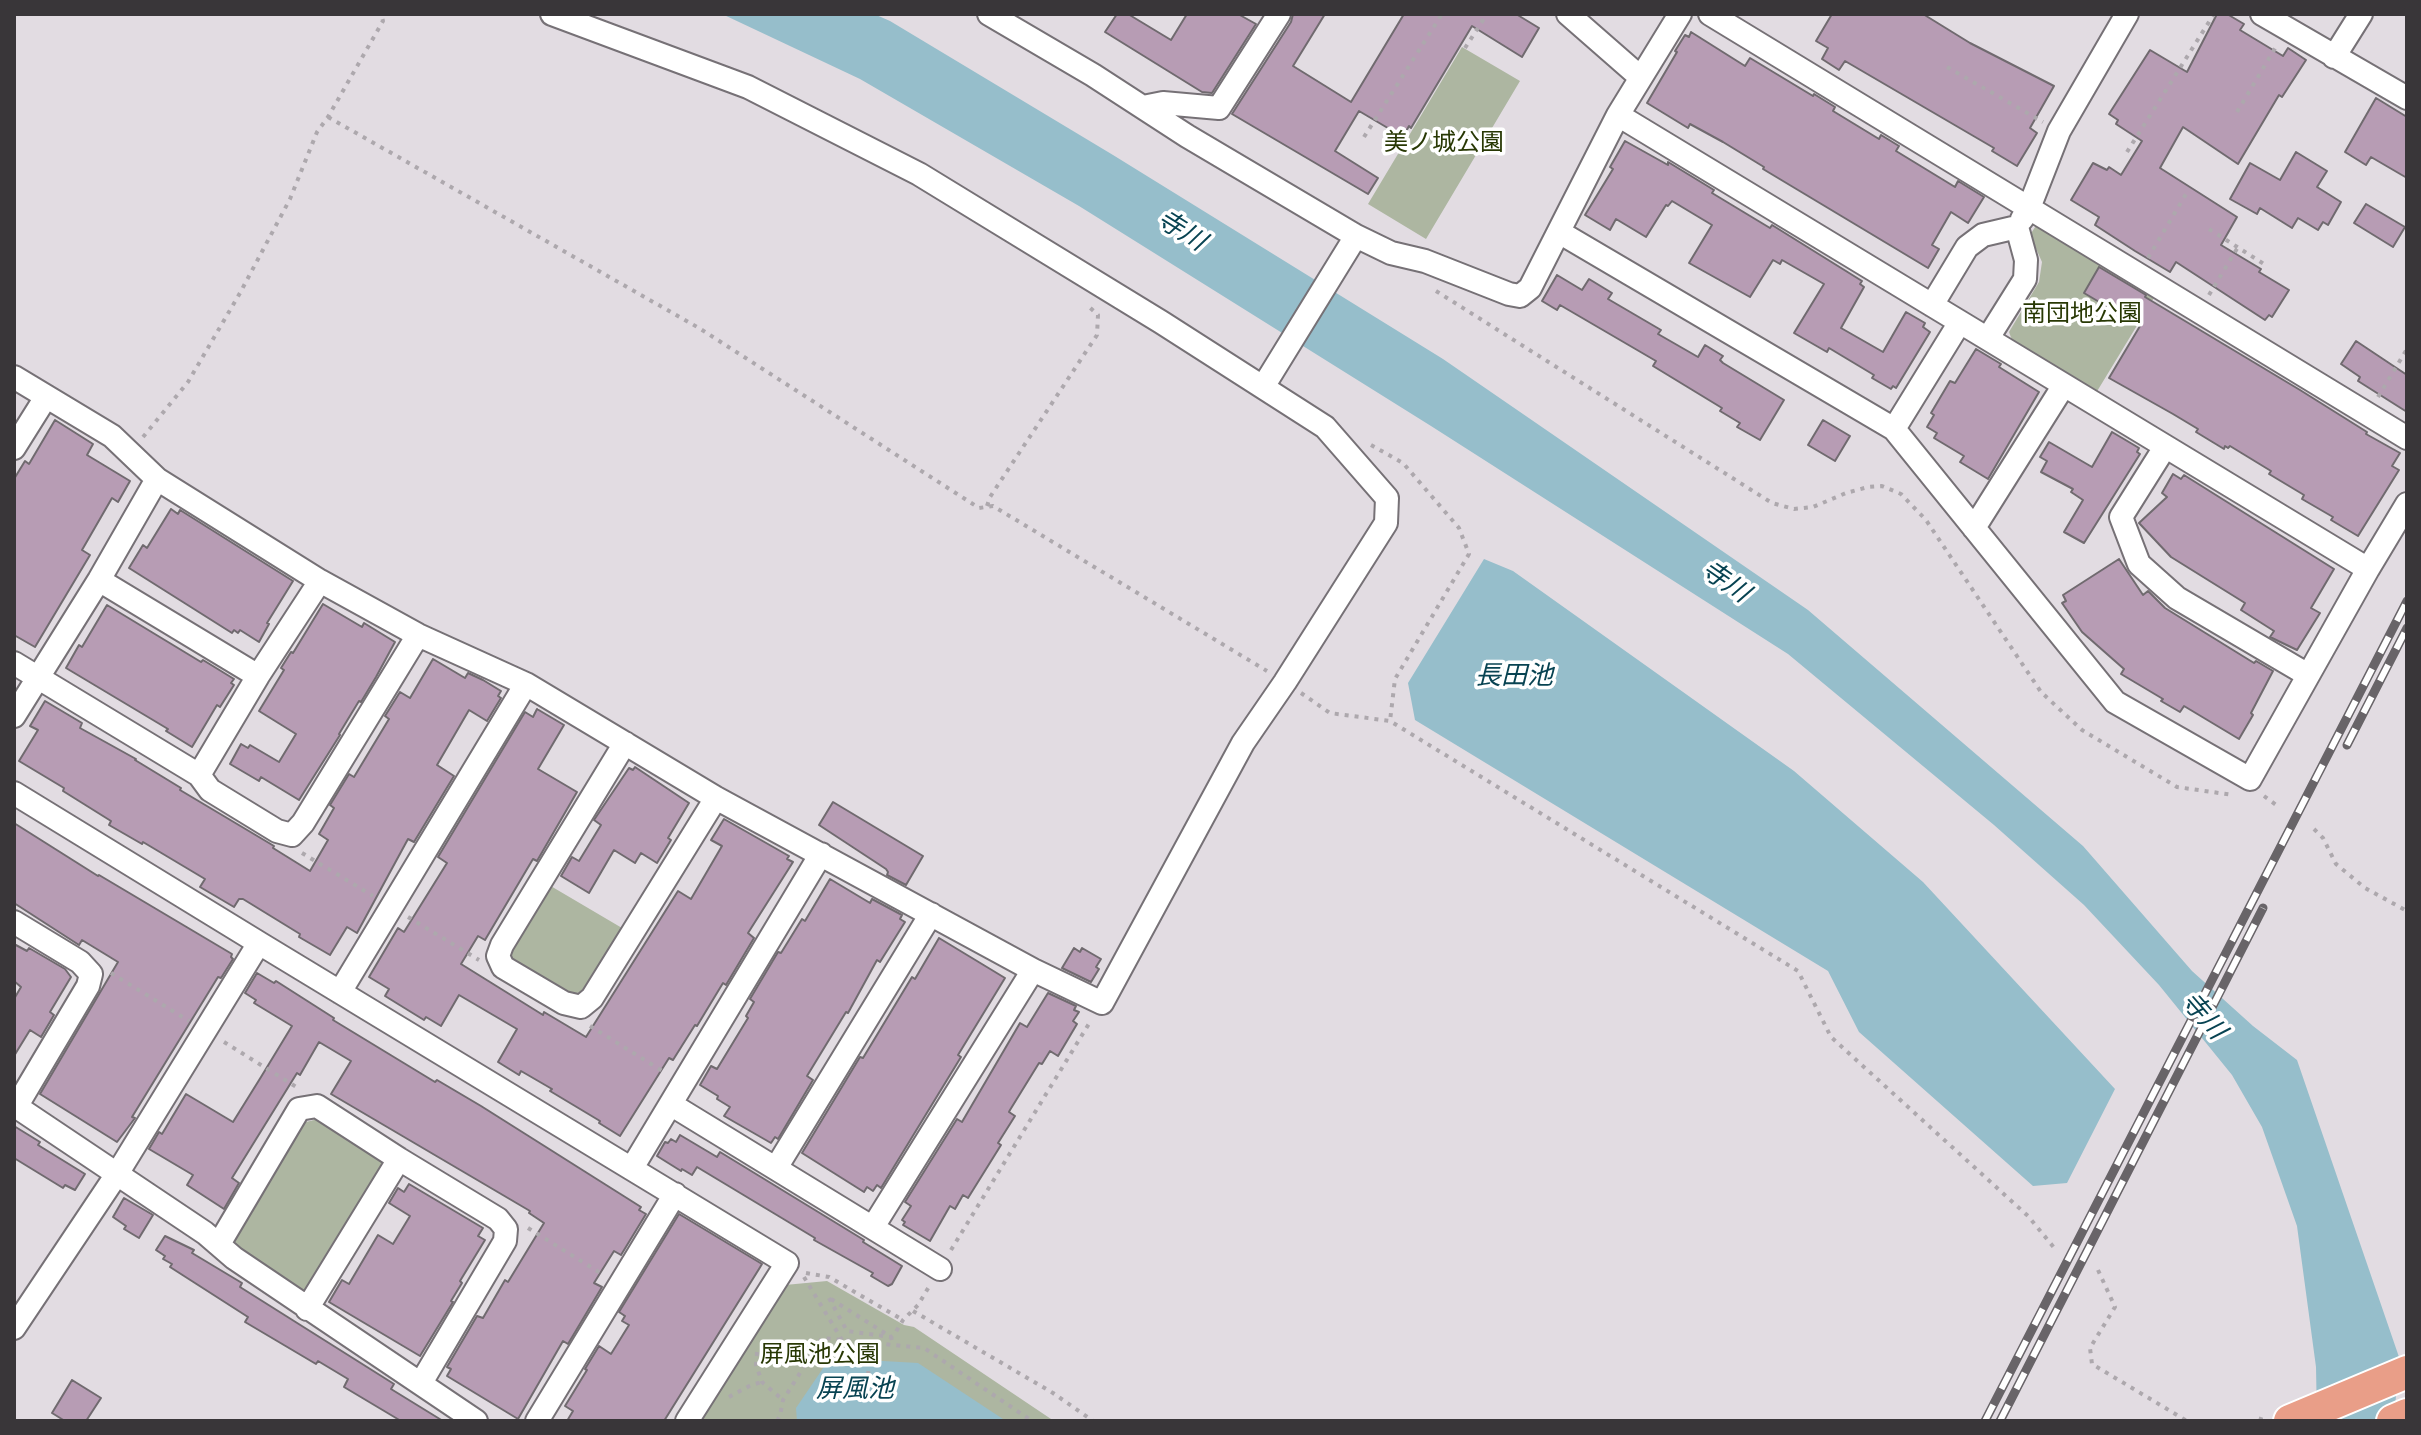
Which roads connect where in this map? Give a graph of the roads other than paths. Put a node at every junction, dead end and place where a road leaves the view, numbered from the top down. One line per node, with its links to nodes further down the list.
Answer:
1 (552, 14): 23 (street)
2 (989, 14): 13 (street)
3 (1279, 14): 13 (street)
4 (1568, 14): 11 (street)
5 (1680, 14): 11 (street)
6 (1710, 14): 15 (street)
7 (2127, 14): 15 (street)
8 (2262, 14): 10 (street)
9 (2361, 14): 10 (street)
10 (2334, 57): 12 (street)
11 (1640, 77): 14 (street)
12 (2407, 98)
13 (1143, 107): 18 (street)
14 (1618, 115): 17 (street); 19 (street)
15 (2029, 208): 16 (street); 27 (street)
16 (2017, 227): 19 (street); 21 (street)
17 (1559, 232): 18 (street); 26 (street)
18 (1353, 241): 23 (street)
19 (1932, 305): 20 (street)
20 (1960, 322): 21 (street); 26 (street)
21 (1988, 338): 24 (street)
22 (14, 377): 25 (street)
23 (1267, 380): 51 (street)
24 (2064, 385): 28 (street); 32 (street)
25 (46, 397): 29 (street); 30 (street)
26 (1894, 429): 32 (street)
27 (2407, 438)
28 (2165, 447): 33 (street); 38 (street)
29 (14, 448)
30 (157, 479): 34 (street); 35 (street)
31 (2407, 504): 33 (street)
32 (1974, 528): 38 (street)
33 (2368, 569): 38 (street)
34 (99, 580): 39 (street); 40 (street)
35 (320, 581): 36 (street); 39 (street)
36 (418, 635): 41 (street); 44 (street)
37 (14, 663): 40 (street)
38 (2308, 675)
39 (258, 676): 44 (street)
40 (37, 677): 42 (street); 44 (street)
41 (526, 684): 43 (street); 52 (street)
42 (14, 716)
43 (625, 743): 46 (street); 46 (street)
44 (199, 775)
45 (14, 793): 50 (street)
46 (716, 798): 47 (street)
47 (821, 854): 48 (street); 53 (street)
48 (931, 914): 51 (street); 57 (street)
49 (14, 922): 54 (street)
50 (259, 943): 52 (street); 58 (street)
51 (1033, 970): 60 (street)
52 (340, 992): 56 (street)
53 (672, 1105): 56 (street); 57 (street)
54 (15, 1106): 58 (street)
55 (399, 1159): 61 (street); 63 (street); 66 (street)
56 (632, 1168): 59 (street)
57 (776, 1168): 60 (street)
58 (117, 1174): 61 (street); 64 (street)
59 (675, 1194): 70 (street); 71 (street)
60 (873, 1227): 62 (street)
61 (219, 1244): 63 (street)
62 (940, 1269)
63 (307, 1309): 66 (street)
64 (14, 1328)
65 (2407, 1372): 68 (highway)
66 (421, 1383): 69 (street)
67 (2407, 1415): 72 (highway)
68 (2271, 1419)
69 (476, 1421)
70 (537, 1421)
71 (687, 1421)
72 (2393, 1421)

